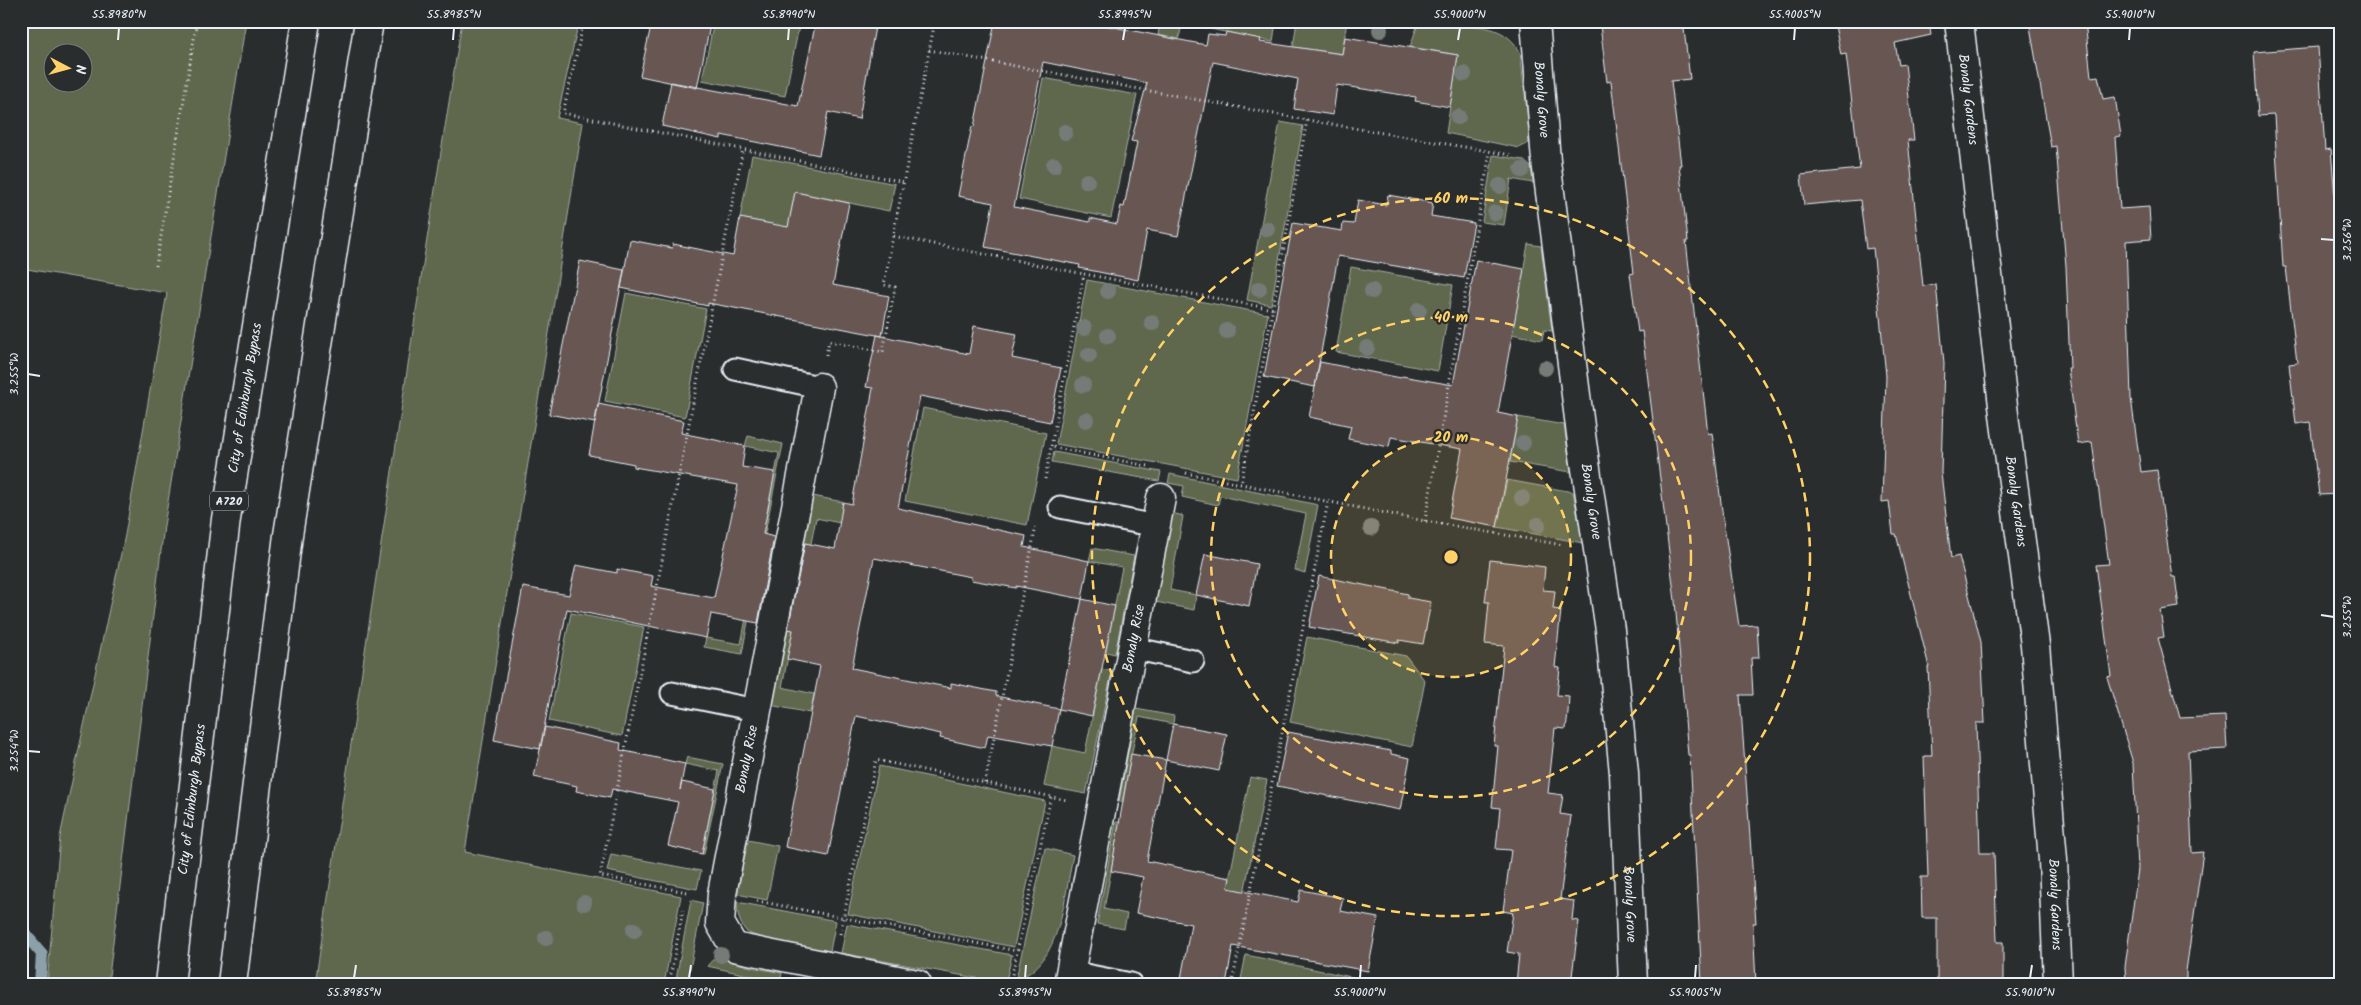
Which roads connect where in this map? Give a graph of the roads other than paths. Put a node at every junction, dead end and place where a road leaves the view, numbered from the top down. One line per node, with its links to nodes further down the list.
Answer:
1 (306, 21): 16 (main road, City of Edinburgh Bypass / A720)
2 (368, 21): 17 (main road)
3 (1535, 21): 20 (main road, Bonaly Grove)
4 (1959, 21): 21 (main road, Bonaly Gardens)
5 (735, 370): 6 (lane)
6 (819, 387): 13 (main road, Bonaly Rise)
7 (1161, 498): 9 (main road, Bonaly Rise)
8 (1060, 507): 9 (lane)
9 (1156, 526): 10 (main road, Bonaly Rise)
10 (1132, 648): 11 (lane); 15 (main road, Bonaly Rise)
11 (1193, 661)
12 (672, 693): 13 (lane)
13 (756, 710): 14 (main road, Bonaly Rise)
14 (838, 973): 18 (main road, Bonaly Rise)
15 (1069, 978): 19 (lane)
16 (170, 984)
17 (232, 984)
18 (917, 984)
19 (1131, 984)
20 (1634, 984)
21 (2058, 984)

